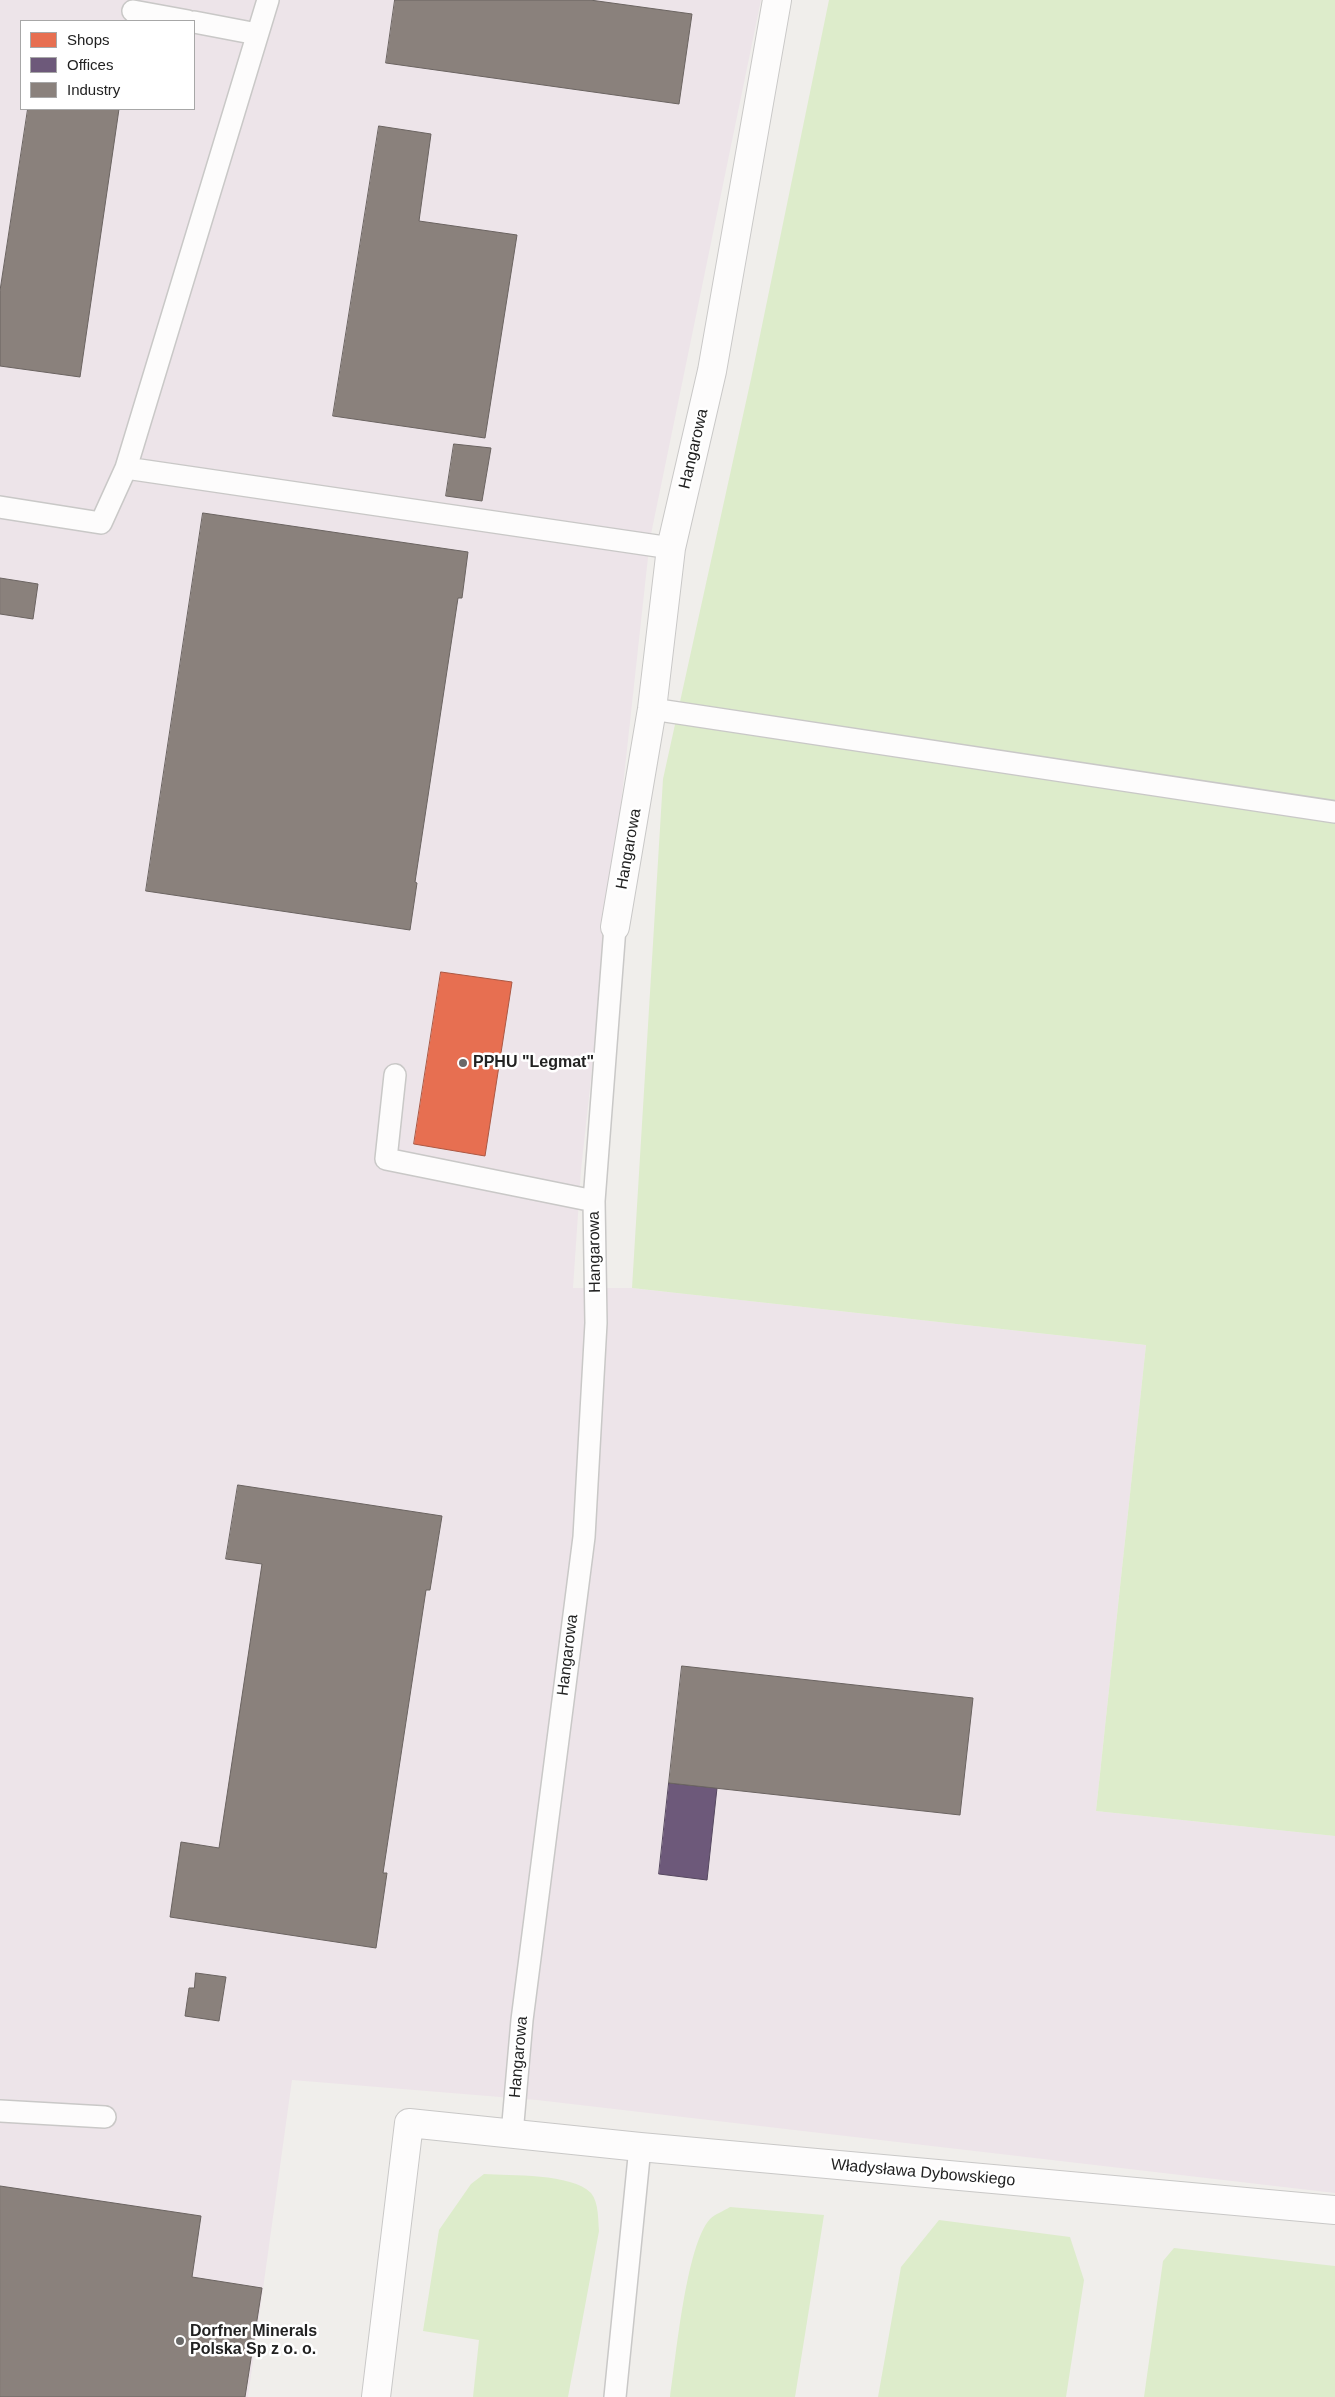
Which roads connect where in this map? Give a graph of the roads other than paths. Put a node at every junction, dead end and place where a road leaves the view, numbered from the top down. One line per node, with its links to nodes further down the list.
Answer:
1 (268, 0): 6 (lane)
2 (777, 0): 9 (street, Hangarowa)
3 (133, 11): 4 (lane)
4 (182, 20)
5 (195, 22): 6 (lane)
6 (257, 34): 7 (lane)
7 (126, 468): 8 (lane); 9 (lane)
8 (0, 507)
9 (671, 548): 10 (street, Hangarowa)
10 (652, 709): 11 (lane); 12 (street, Hangarowa)
11 (1335, 812)
12 (615, 927): 14 (lane, Hangarowa)
13 (395, 1075): 14 (lane)
14 (594, 1201): 17 (lane, Hangarowa)
15 (0, 2111): 16 (lane)
16 (104, 2117)
17 (512, 2134): 18 (street, Władysława Dybowskiego); 20 (street)
18 (640, 2147): 19 (street, Władysława Dybowskiego); 21 (lane)
19 (1335, 2210)
20 (376, 2397)
21 (615, 2397)

